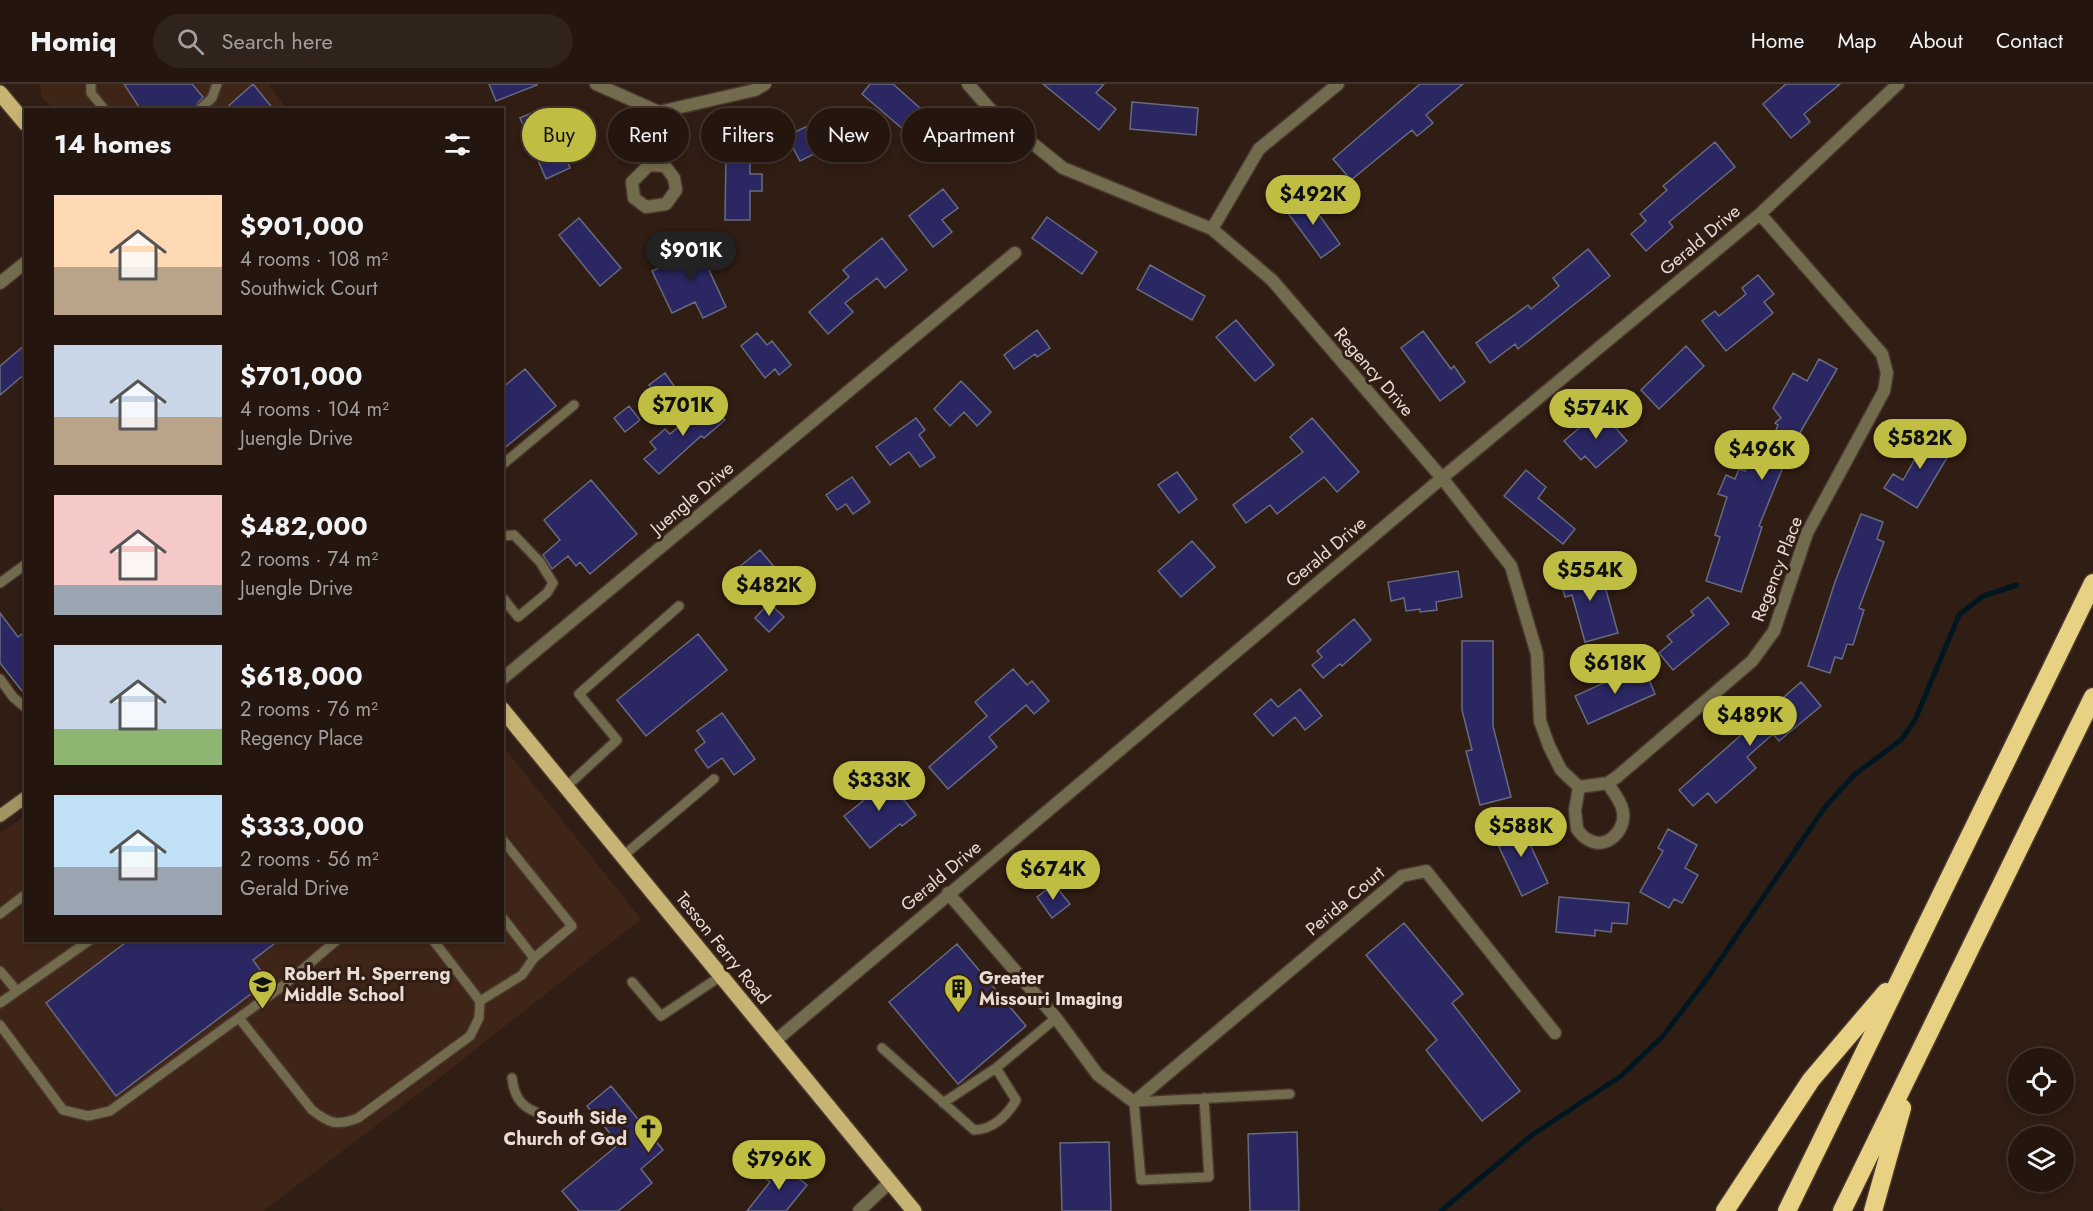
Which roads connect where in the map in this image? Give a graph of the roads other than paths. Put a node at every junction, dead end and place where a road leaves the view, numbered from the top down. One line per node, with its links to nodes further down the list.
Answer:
1 (91, 84): 9 (lane)
2 (217, 84): 10 (lane)
3 (596, 84): 11 (street)
4 (765, 84): 12 (street)
5 (968, 84): 17 (street, Regency Drive)
6 (1338, 84): 17 (street)
7 (1891, 86): 16 (street, Gerald Drive)
8 (0, 93): 13 (main road)
9 (103, 108)
10 (201, 108)
11 (650, 108)
12 (676, 108)
13 (24, 122)
14 (650, 162): 15 (street)
15 (649, 165)
16 (1760, 214): 23 (street, Gerald Drive); 36 (street, Regency Place)
17 (1212, 229): 23 (street, Regency Drive)
18 (1016, 254): 30 (street, Juengle Drive)
19 (24, 264): 20 (street)
20 (0, 283)
21 (574, 405): 22 (lane)
22 (504, 463)
23 (1442, 478): 38 (street, Regency Drive); 43 (street, Gerald Drive)
24 (504, 536): 28 (lane)
25 (24, 565): 26 (lane)
26 (0, 583)
27 (2093, 583): 52 (highway)
28 (504, 600)
29 (679, 606): 37 (lane)
30 (504, 677)
31 (0, 679): 33 (lane)
32 (2093, 697): 64 (highway)
33 (24, 706)
34 (504, 711): 37 (main road, Tesson Ferry Road)
35 (714, 779): 42 (lane)
36 (1608, 783): 38 (street); 38 (street)
37 (566, 787): 42 (main road, Tesson Ferry Road)
38 (1579, 787)
39 (24, 798): 40 (street)
40 (0, 816)
41 (504, 841): 50 (lane)
42 (623, 856): 53 (main road, Tesson Ferry Road)
43 (948, 893): 59 (street); 62 (street, Gerald Drive)
44 (24, 896): 45 (lane)
45 (0, 914)
46 (504, 920): 50 (lane)
47 (87, 942): 55 (lane)
48 (335, 942): 58 (lane)
49 (435, 942): 56 (lane)
50 (534, 958): 56 (lane)
51 (0, 971): 55 (lane)
52 (1903, 972): 75 (highway); 76 (highway)
53 (721, 976): 54 (lane); 62 (main road, Tesson Ferry Road)
54 (632, 982)
55 (17, 991): 57 (lane)
56 (480, 1001): 58 (lane)
57 (0, 1003)
58 (239, 1018): 60 (lane)
59 (1056, 1018): 65 (lane); 69 (street)
60 (0, 1025)
61 (1555, 1033): 69 (street, Perida Court)
62 (774, 1042): 72 (main road, Tesson Ferry Road)
63 (882, 1048): 70 (lane)
64 (1913, 1065): 77 (highway); 78 (highway)
65 (996, 1068): 70 (lane); 70 (lane)
66 (512, 1078): 71 (lane)
67 (1290, 1094): 68 (lane)
68 (1204, 1098): 69 (lane); 69 (lane)
69 (1134, 1102)
70 (943, 1103)
71 (536, 1112)
72 (890, 1182): 73 (street); 74 (main road, Tesson Ferry Road)
73 (858, 1211)
74 (914, 1211)
75 (1725, 1211)
76 (1787, 1211)
77 (1842, 1211)
78 (1873, 1211)

